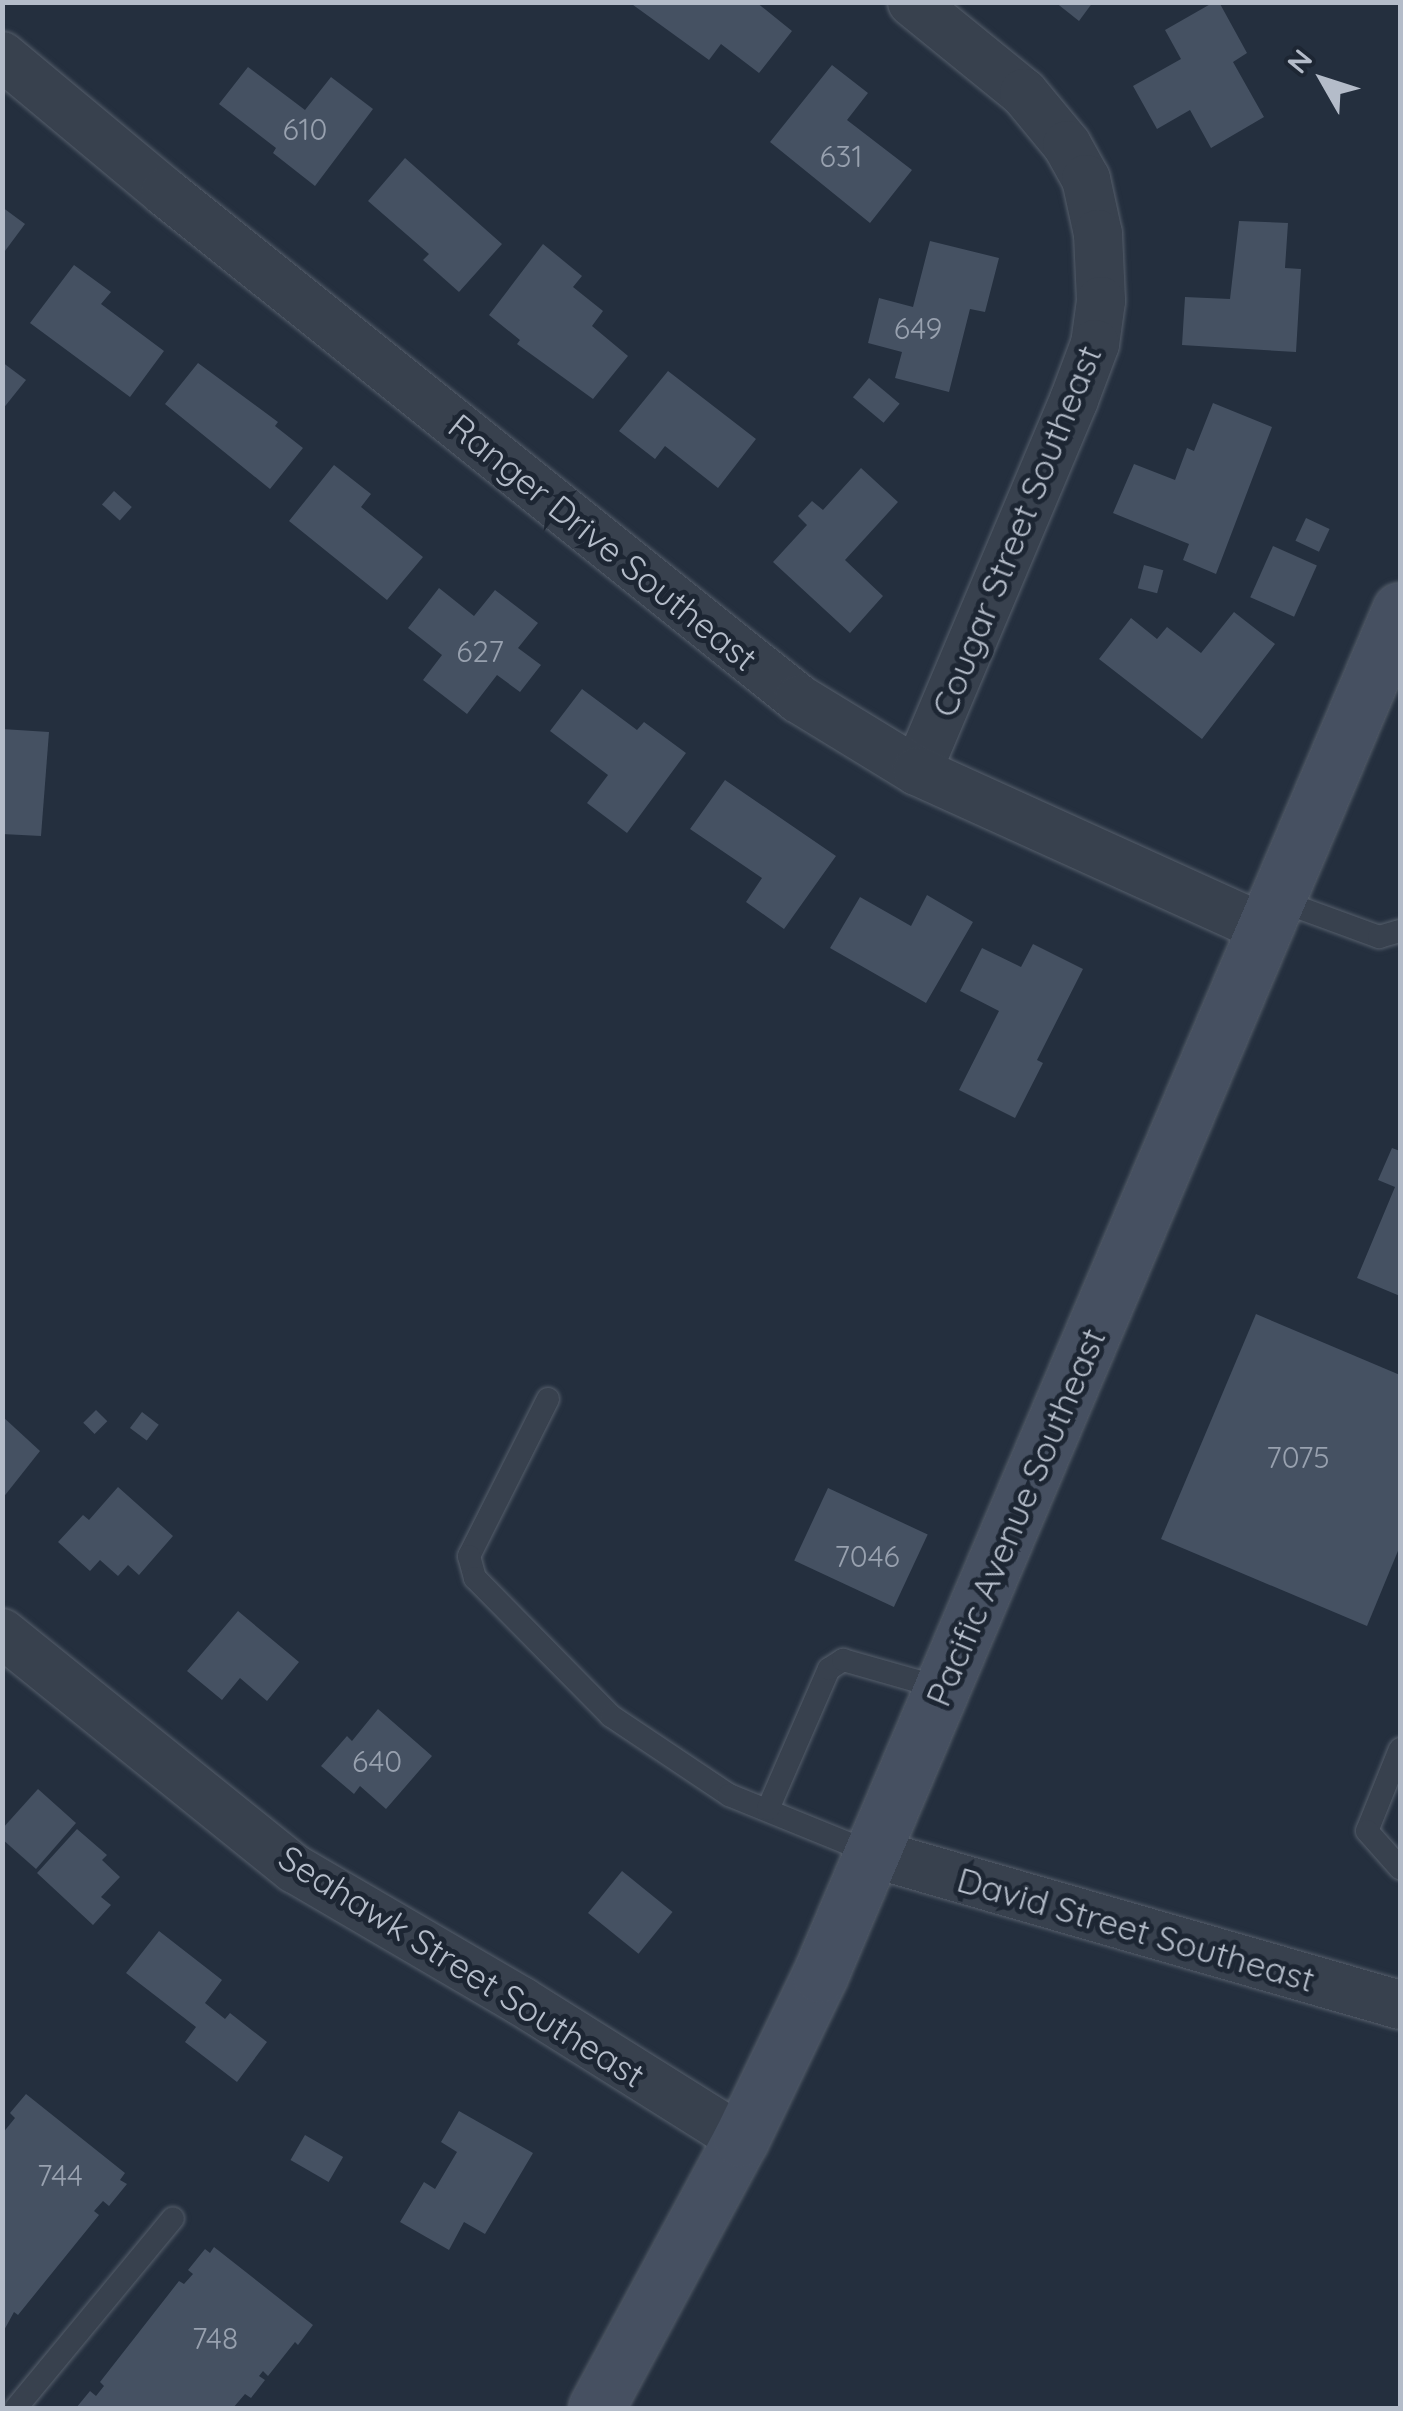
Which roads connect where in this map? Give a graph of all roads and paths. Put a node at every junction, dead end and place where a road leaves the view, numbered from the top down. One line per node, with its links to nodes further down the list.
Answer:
1 (912, 2): 5 (street, Cougar Street Southeast)
2 (2, 56): 5 (street, Ranger Drive Southeast)
3 (1400, 610): 4 (main road, Pacific Avenue Southeast)
4 (1387, 679): 6 (main road, Pacific Avenue Southeast)
5 (917, 771): 6 (street, Ranger Drive Southeast)
6 (1272, 914): 7 (lane); 10 (main road, Pacific Avenue Southeast)
7 (1400, 931)
8 (548, 1399): 12 (lane)
9 (2, 1633): 16 (street, Seahawk Street Southeast)
10 (941, 1688): 12 (lane); 13 (main road, Pacific Avenue Southeast)
11 (1400, 1749): 14 (lane)
12 (768, 1808): 13 (lane)
13 (872, 1853): 15 (street, David Street Southeast); 16 (main road, Pacific Avenue Southeast)
14 (1400, 1868)
15 (1400, 2005)
16 (741, 2139): 19 (main road, Pacific Avenue Southeast)
17 (173, 2218): 18 (lane)
18 (16, 2408)
19 (596, 2408)

